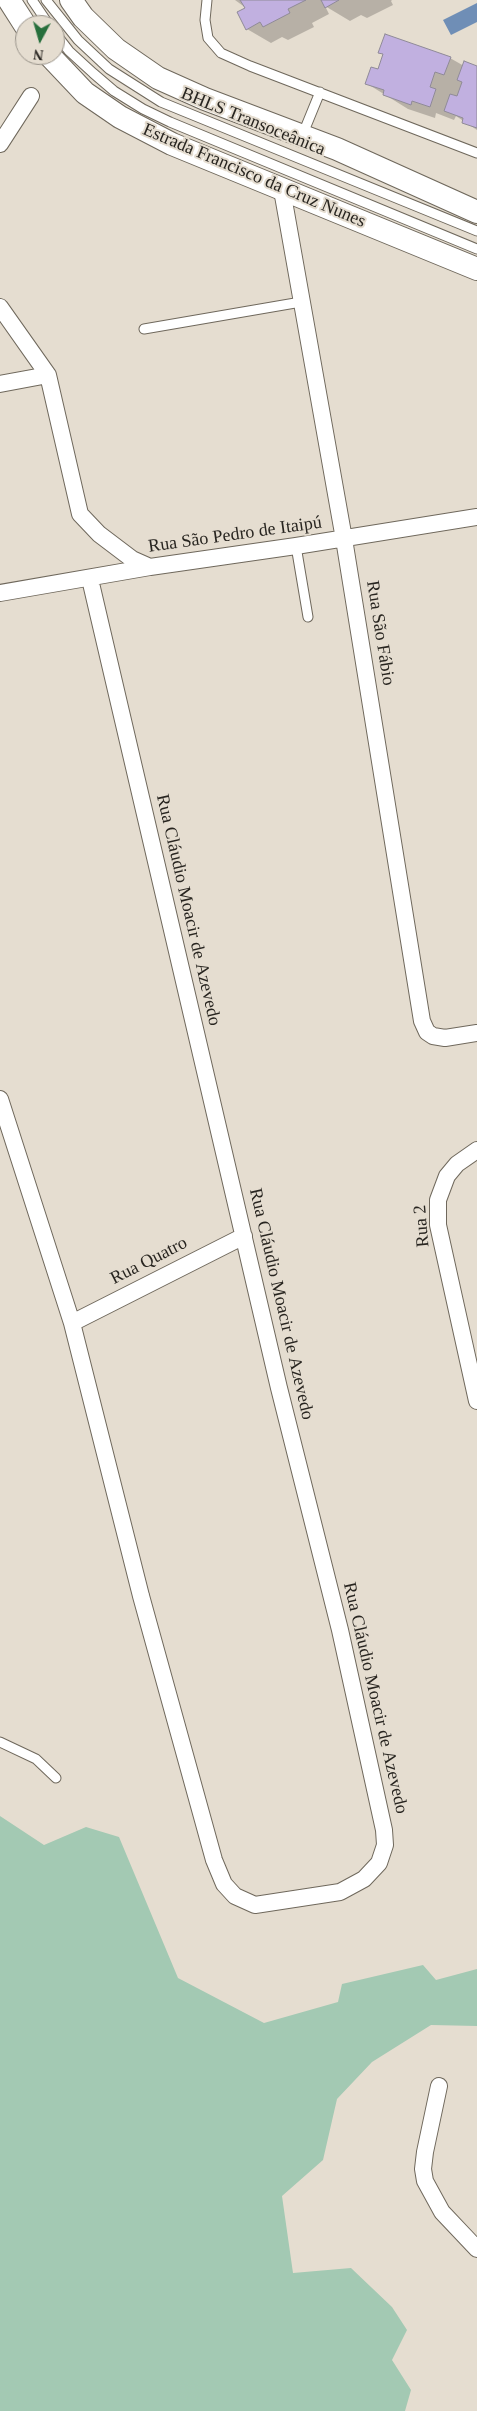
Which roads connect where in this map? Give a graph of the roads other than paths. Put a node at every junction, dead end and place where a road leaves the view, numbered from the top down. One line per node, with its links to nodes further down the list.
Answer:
1 (9, 0): 6 (main road)
2 (32, 0): 7 (lane)
3 (46, 0): 17 (lane, BHLS Transoceânica)
4 (71, 0): 12 (main road)
5 (207, 0): 10 (lane)
6 (19, 15)
7 (42, 15)
8 (65, 46): 18 (lane, BHLS Transoceânica)
9 (58, 65): 15 (main road, Estrada Francisco da Cruz Nunes)
10 (320, 92): 12 (lane); 14 (lane)
11 (31, 96): 13 (street)
12 (302, 136): 16 (main road)
13 (0, 144)
14 (477, 153)
15 (282, 190): 19 (main road, Estrada Francisco da Cruz Nunes); 20 (street, Rua São Fábio)
16 (477, 212)
17 (477, 231)
18 (477, 249)
19 (477, 269)
20 (301, 302): 22 (lane); 26 (street, Rua São Fábio)
21 (0, 307): 23 (street)
22 (144, 330)
23 (48, 375): 24 (street); 28 (street)
24 (0, 384)
25 (477, 517): 26 (street, Rua São Pedro de Itaipú)
26 (344, 539): 27 (street, Rua São Pedro de Itaipú); 32 (street, Rua São Fábio)
27 (296, 546): 28 (street, Rua São Pedro de Itaipú); 31 (lane)
28 (150, 567): 29 (street, Rua São Pedro de Itaipú)
29 (90, 579): 30 (street, Rua São Pedro de Itaipú); 35 (street, Rua Cláudio Moacir de Azevedo)
30 (0, 593)
31 (308, 617)
32 (477, 1033)
33 (0, 1099): 36 (street, Rua Cláudio Moacir de Azevedo)
34 (477, 1150): 37 (street, Rua 2)
35 (244, 1236): 36 (street, Rua Quatro); 36 (street, Rua Cláudio Moacir de Azevedo)
36 (72, 1323)
37 (477, 1401)
38 (0, 1742): 39 (lane)
39 (56, 1778)
40 (439, 2086): 41 (street)
41 (477, 2250)

